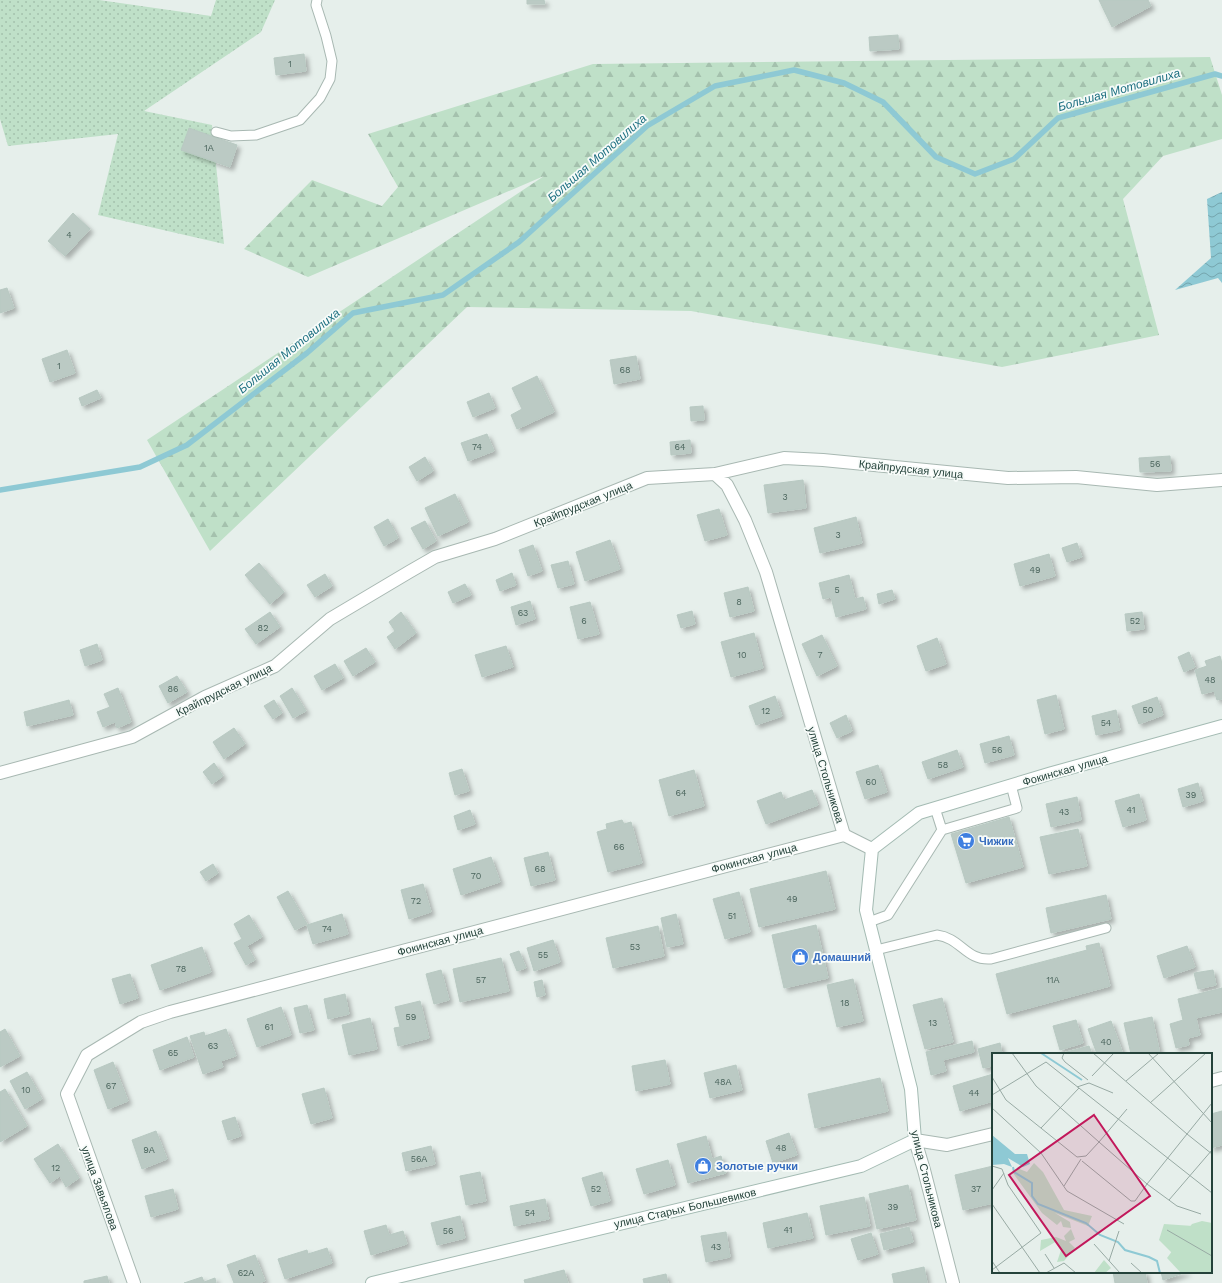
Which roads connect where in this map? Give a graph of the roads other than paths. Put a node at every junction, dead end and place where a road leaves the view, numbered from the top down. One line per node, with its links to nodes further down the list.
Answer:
1 (317, 0): 2 (lane)
2 (216, 132)
3 (715, 474): 4 (street, Крайпрудская улица); 6 (street, Крайпрудская улица); 10 (street, улица Стольникова)
4 (1222, 480)
5 (1222, 726): 7 (street, Фокинская улица)
6 (0, 773)
7 (1011, 786): 8 (street, Фокинская улица); 9 (lane)
8 (935, 808): 9 (lane); 11 (street, Фокинская улица)
9 (942, 830): 12 (lane)
10 (844, 835): 11 (street, улица Стольникова); 17 (street, Фокинская улица)
11 (872, 849): 12 (street, улица Стольникова)
12 (869, 922): 14 (street, улица Стольникова)
13 (1106, 928): 14 (lane)
14 (876, 950): 19 (street, улица Стольникова)
15 (1222, 1078): 16 (street)
16 (1212, 1081)
17 (67, 1094): 20 (street, улица Завьялова)
18 (992, 1134): 19 (street)
19 (915, 1140): 21 (street, улица Старых Большевиков); 22 (street, улица Стольникова)
20 (134, 1283)
21 (372, 1283)
22 (954, 1283)

